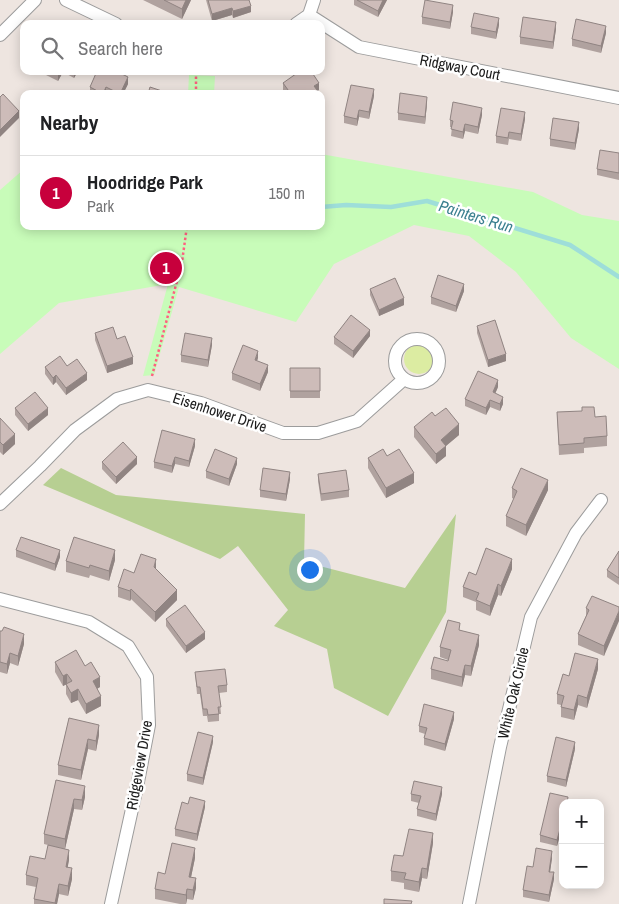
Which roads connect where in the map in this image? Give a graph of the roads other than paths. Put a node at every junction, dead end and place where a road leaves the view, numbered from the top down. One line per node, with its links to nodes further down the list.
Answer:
1 (35, 0): 9 (street)
2 (66, 0): 5 (street)
3 (314, 0): 4 (street)
4 (309, 16): 6 (street); 7 (street, Ridgway Court)
5 (108, 20)
6 (302, 20)
7 (315, 20)
8 (325, 26): 10 (street, Ridgway Court)
9 (0, 36)
10 (619, 98)
11 (404, 379): 13 (street, Eisenhower Drive)
12 (601, 500): 16 (street, White Oak Circle)
13 (0, 504)
14 (0, 599): 15 (street, Ridgeview Drive)
15 (111, 904)
16 (469, 904)

